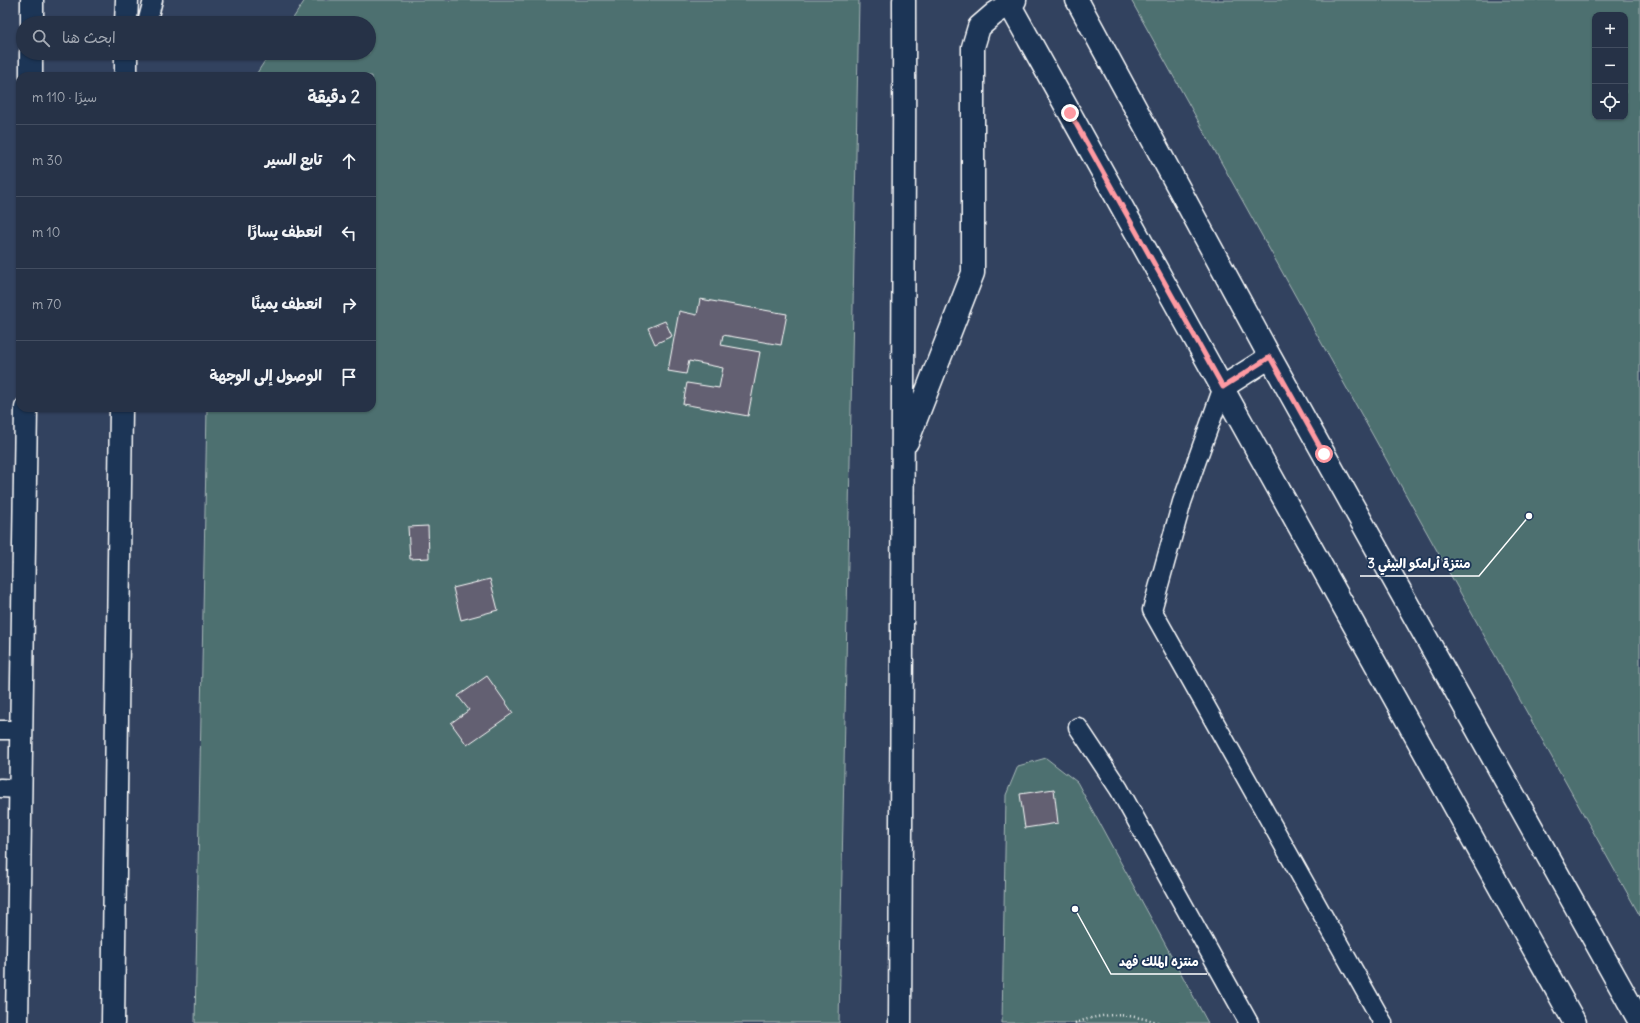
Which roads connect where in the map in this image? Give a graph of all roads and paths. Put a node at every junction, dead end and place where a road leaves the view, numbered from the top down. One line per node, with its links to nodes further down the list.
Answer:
1 (32, 0): 7 (street)
2 (127, 0): 8 (street)
3 (153, 0): 9 (lane)
4 (904, 0): 20 (street)
5 (1077, 0): 16 (street)
6 (1011, 1): 17 (street); 20 (street)
7 (32, 16)
8 (126, 16)
9 (148, 16)
10 (31, 60): 13 (street)
11 (126, 60): 14 (street)
12 (136, 60): 15 (lane)
13 (31, 72)
14 (126, 72)
15 (134, 72)
16 (1270, 357): 17 (street); 25 (street)
17 (1223, 387): 32 (lane); 33 (street)
18 (26, 412): 23 (street)
19 (121, 412): 27 (street)
20 (902, 454): 28 (street)
21 (1078, 727): 31 (lane)
22 (0, 730): 23 (lane)
23 (22, 730): 24 (street)
24 (10, 788): 26 (street)
25 (1640, 1022)
26 (17, 1023)
27 (112, 1023)
28 (900, 1023)
29 (1075, 1023): 30 (path)
30 (1161, 1023)
31 (1249, 1023)
32 (1384, 1023)
33 (1575, 1023)

